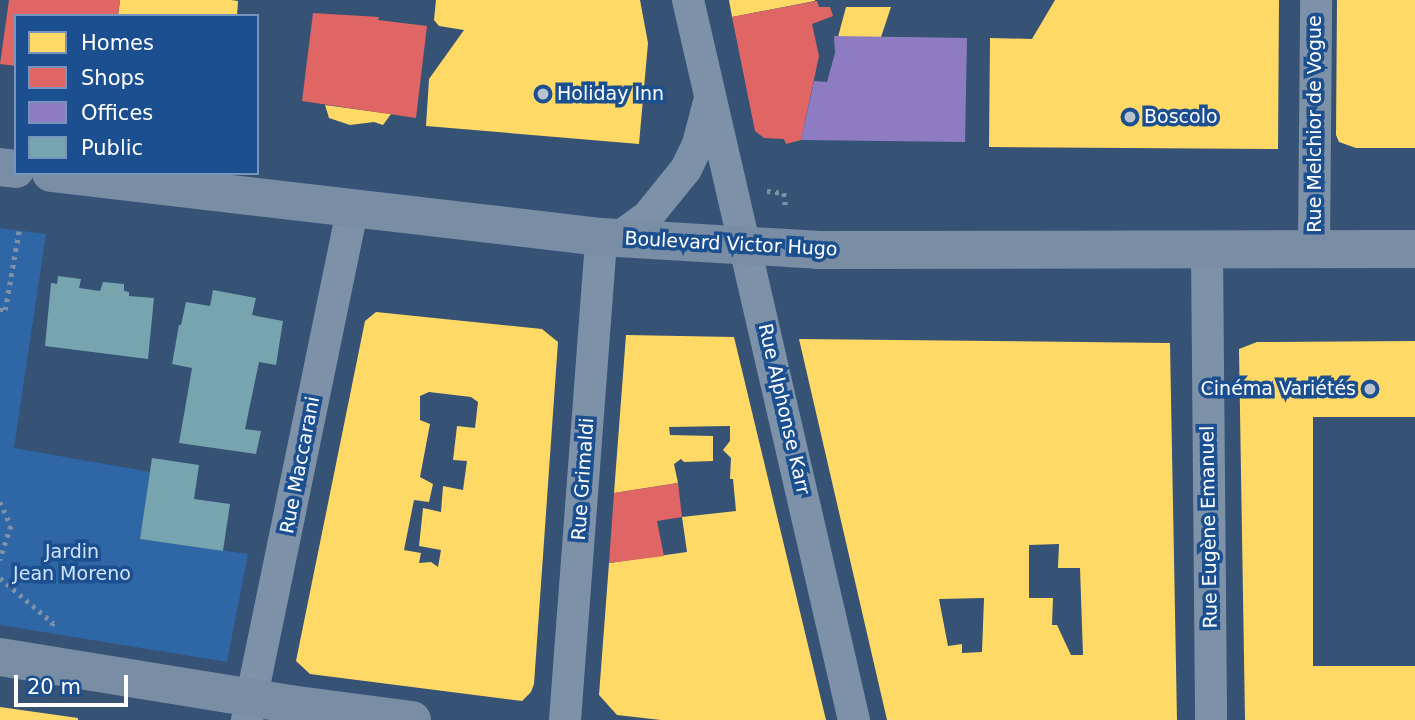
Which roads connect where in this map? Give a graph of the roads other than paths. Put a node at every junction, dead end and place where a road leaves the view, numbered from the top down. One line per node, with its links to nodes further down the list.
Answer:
1 (688, 0): 3 (street, Rue Alphonse Karr)
2 (1316, 0): 8 (street, Rue Melchior de Vogue)
3 (711, 98): 6 (street, Rue Alphonse Karr); 7 (street, Rue Alphonse Karr)
4 (67, 175): 5 (main road, Boulevard Victor Hugo)
5 (352, 211): 6 (main road, Boulevard Victor Hugo); 12 (street, Rue Maccarani)
6 (609, 238): 7 (main road, Boulevard Victor Hugo); 14 (street, Rue Grimaldi)
7 (746, 245): 10 (main road, Boulevard Victor Hugo); 15 (street, Rue Alphonse Karr)
8 (1314, 248): 9 (main road, Boulevard Victor Hugo); 10 (main road, Boulevard Victor Hugo)
9 (1415, 249)
10 (1207, 251): 16 (street, Rue Eugène Emanuel)
11 (0, 657): 12 (main road)
12 (250, 709): 13 (main road)
13 (412, 720)
14 (565, 720)
15 (855, 720)
16 (1211, 720)

